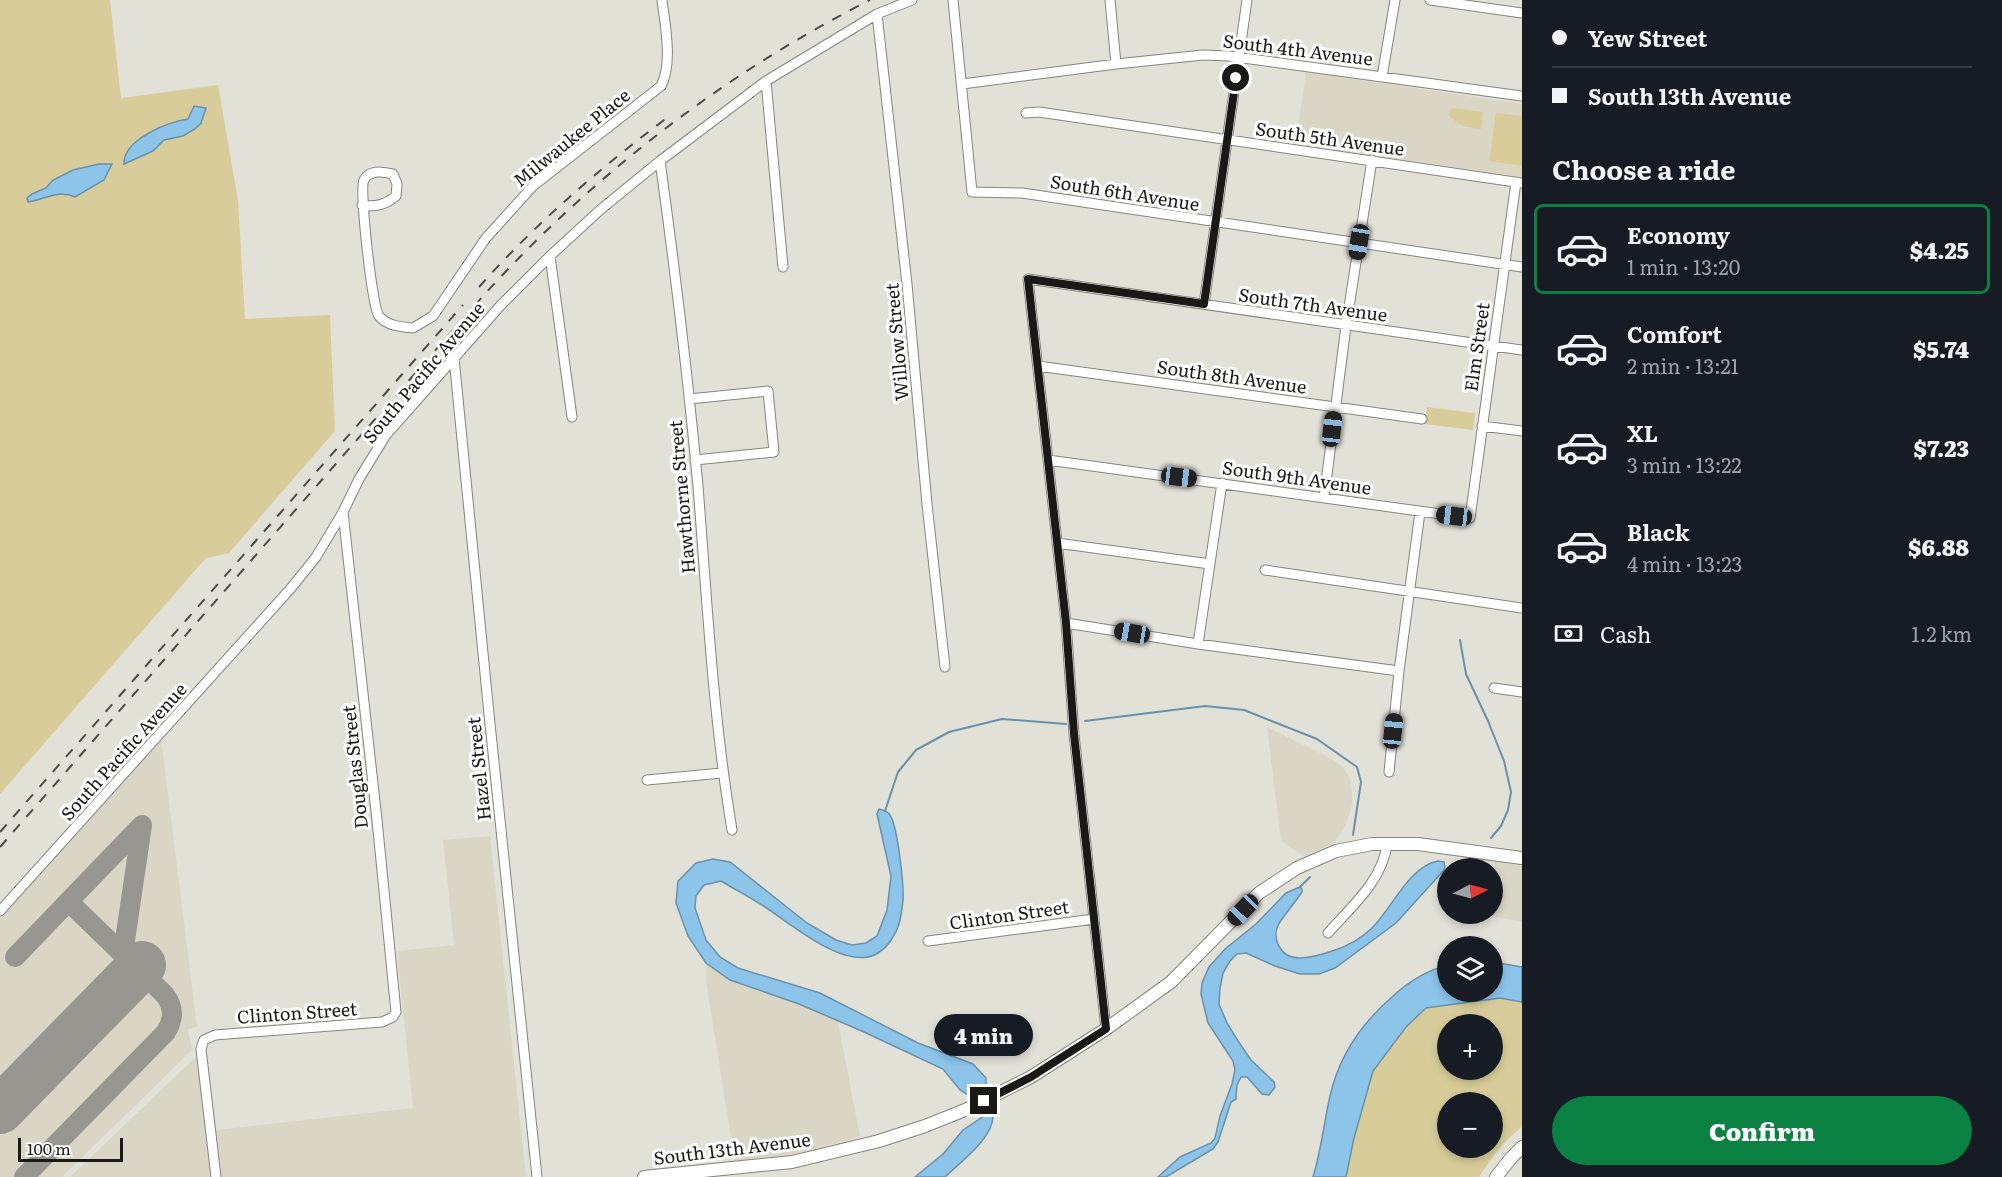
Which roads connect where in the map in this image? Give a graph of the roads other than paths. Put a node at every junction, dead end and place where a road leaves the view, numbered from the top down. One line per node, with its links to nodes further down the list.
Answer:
1 (662, 0): 21 (street, Milwaukee Place)
2 (912, 0): 9 (street, South Pacific Avenue)
3 (953, 0): 14 (street)
4 (1110, 0): 11 (street)
5 (1247, 0): 10 (street)
6 (1395, 0): 12 (street)
7 (1430, 0): 8 (street)
8 (1522, 13)
9 (877, 14): 13 (street, South Pacific Avenue); 54 (street, Willow Street)
10 (1239, 57): 11 (street, South 4th Avenue); 12 (street, South 4th Avenue); 17 (street)
11 (1116, 64): 14 (street, South 4th Avenue)
12 (1382, 76): 15 (street, South 4th Avenue)
13 (766, 81): 19 (street, South Pacific Avenue); 26 (street)
14 (962, 84): 22 (street, South 6th Avenue)
15 (1522, 96)
16 (1026, 113): 17 (street, South 5th Avenue)
17 (1227, 140): 18 (street, South 5th Avenue); 22 (street)
18 (1372, 160): 20 (street, South 5th Avenue); 23 (street)
19 (660, 161): 24 (street, South Pacific Avenue); 34 (street, Hawthorne Street)
20 (1519, 182): 25 (street, Elm Street)
21 (362, 205): 21 (street)
22 (1215, 222): 23 (street, South 6th Avenue); 28 (street)
23 (1359, 242): 25 (street, South 6th Avenue); 29 (street)
24 (550, 256): 32 (street, South Pacific Avenue); 36 (street)
25 (1504, 265): 27 (street, South 6th Avenue); 30 (street, Elm Street)
26 (783, 267)
27 (1522, 267)
28 (1204, 304): 29 (street, South 7th Avenue); 33 (street, South 7th Avenue)
29 (1346, 326): 30 (street, South 7th Avenue); 35 (street)
30 (1493, 346): 31 (street, South 7th Avenue); 38 (street, Elm Street)
31 (1522, 350)
32 (454, 358): 44 (street, South Pacific Avenue); 72 (street, Hazel Street)
33 (1038, 366): 35 (street, South 8th Avenue); 41 (street)
34 (689, 399): 40 (street, Hawthorne Street); 40 (street)
35 (1335, 406): 37 (street, South 8th Avenue); 43 (street)
36 (572, 417)
37 (1422, 419)
38 (1482, 426): 39 (street); 46 (street, Elm Street)
39 (1522, 431)
40 (695, 460): 59 (street, Hawthorne Street)
41 (1048, 460): 42 (street, South 9th Avenue); 47 (street)
42 (1222, 483): 43 (street, South 9th Avenue); 48 (street)
43 (1324, 498): 45 (street, South 9th Avenue)
44 (343, 512): 64 (street, South Pacific Avenue); 68 (street, Douglas Street)
45 (1420, 512): 46 (street, South 9th Avenue); 50 (street)
46 (1470, 518)
47 (1057, 543): 48 (street); 52 (street)
48 (1210, 564): 53 (street)
49 (1265, 570): 50 (street)
50 (1411, 592): 51 (street); 55 (street)
51 (1522, 608)
52 (1066, 623): 53 (street); 65 (street)
53 (1197, 644): 55 (street)
54 (945, 667)
55 (1399, 671): 58 (street)
56 (1494, 688): 57 (street)
57 (1522, 692)
58 (1389, 772)
59 (722, 773): 60 (street); 61 (street, Hawthorne Street)
60 (647, 780)
61 (732, 830)
62 (1387, 844): 63 (main road, South 13th Avenue); 66 (street); 69 (main road, South 13th Avenue)
63 (1522, 858)
64 (0, 911)
65 (1094, 919): 67 (street, Clinton Street); 69 (street)
66 (1328, 933)
67 (928, 941)
68 (393, 1017): 71 (street, Clinton Street)
69 (1106, 1029): 73 (main road, South 13th Avenue)
70 (1522, 1147): 74 (main road)
71 (216, 1177)
72 (537, 1177)
73 (644, 1177)
74 (1496, 1177)

